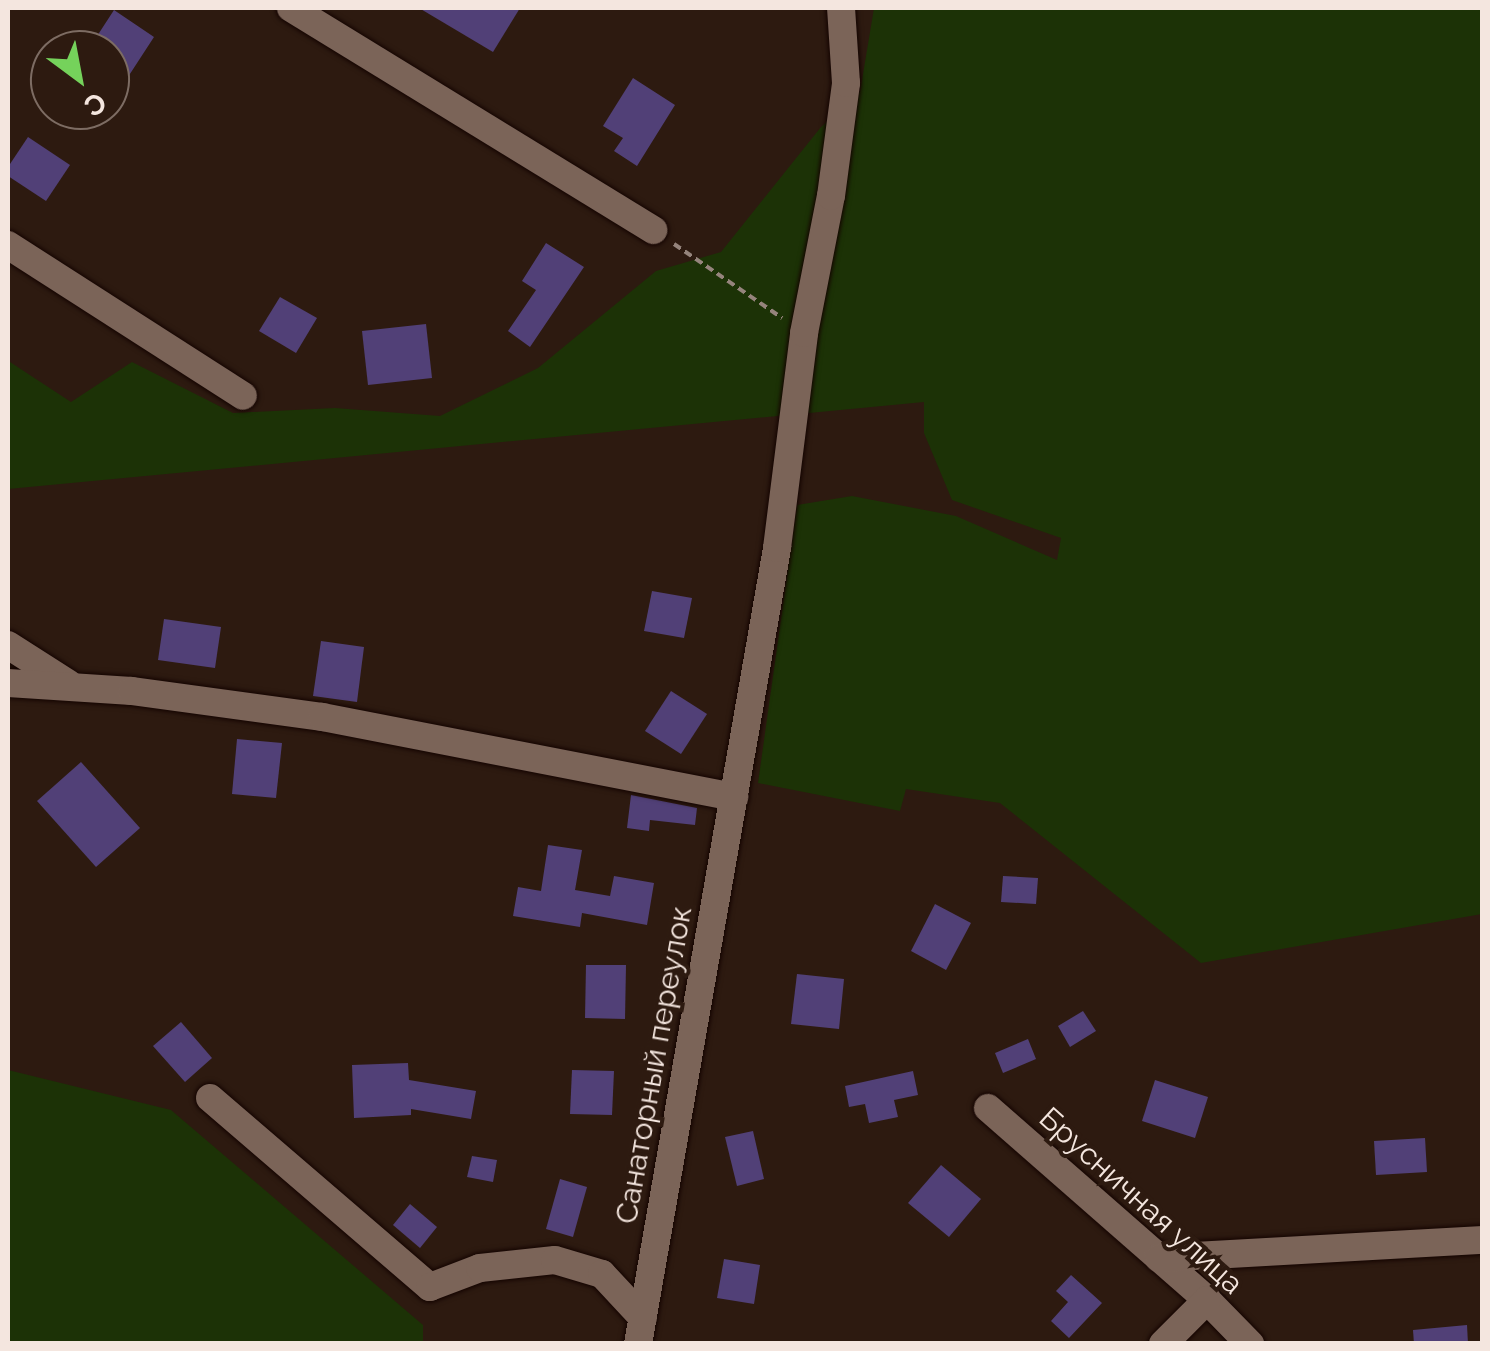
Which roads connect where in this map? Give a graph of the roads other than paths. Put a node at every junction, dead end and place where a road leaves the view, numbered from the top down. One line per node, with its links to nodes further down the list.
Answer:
1 (291, 8): 3 (street)
2 (840, 8): 9 (street, Санаторный переулок)
3 (653, 230)
4 (8, 245): 5 (street)
5 (243, 396)
6 (8, 645): 8 (street)
7 (8, 683): 8 (street)
8 (70, 685): 9 (street)
9 (734, 798): 15 (street, Санаторный переулок)
10 (210, 1098): 15 (street)
11 (988, 1108): 13 (street, Брусничная улица)
12 (1482, 1240): 13 (street)
13 (1159, 1258): 14 (street, Брусничная улица)
14 (1207, 1300): 16 (street); 17 (street, Брусничная улица)
15 (641, 1331)
16 (1164, 1344)
17 (1250, 1344)

